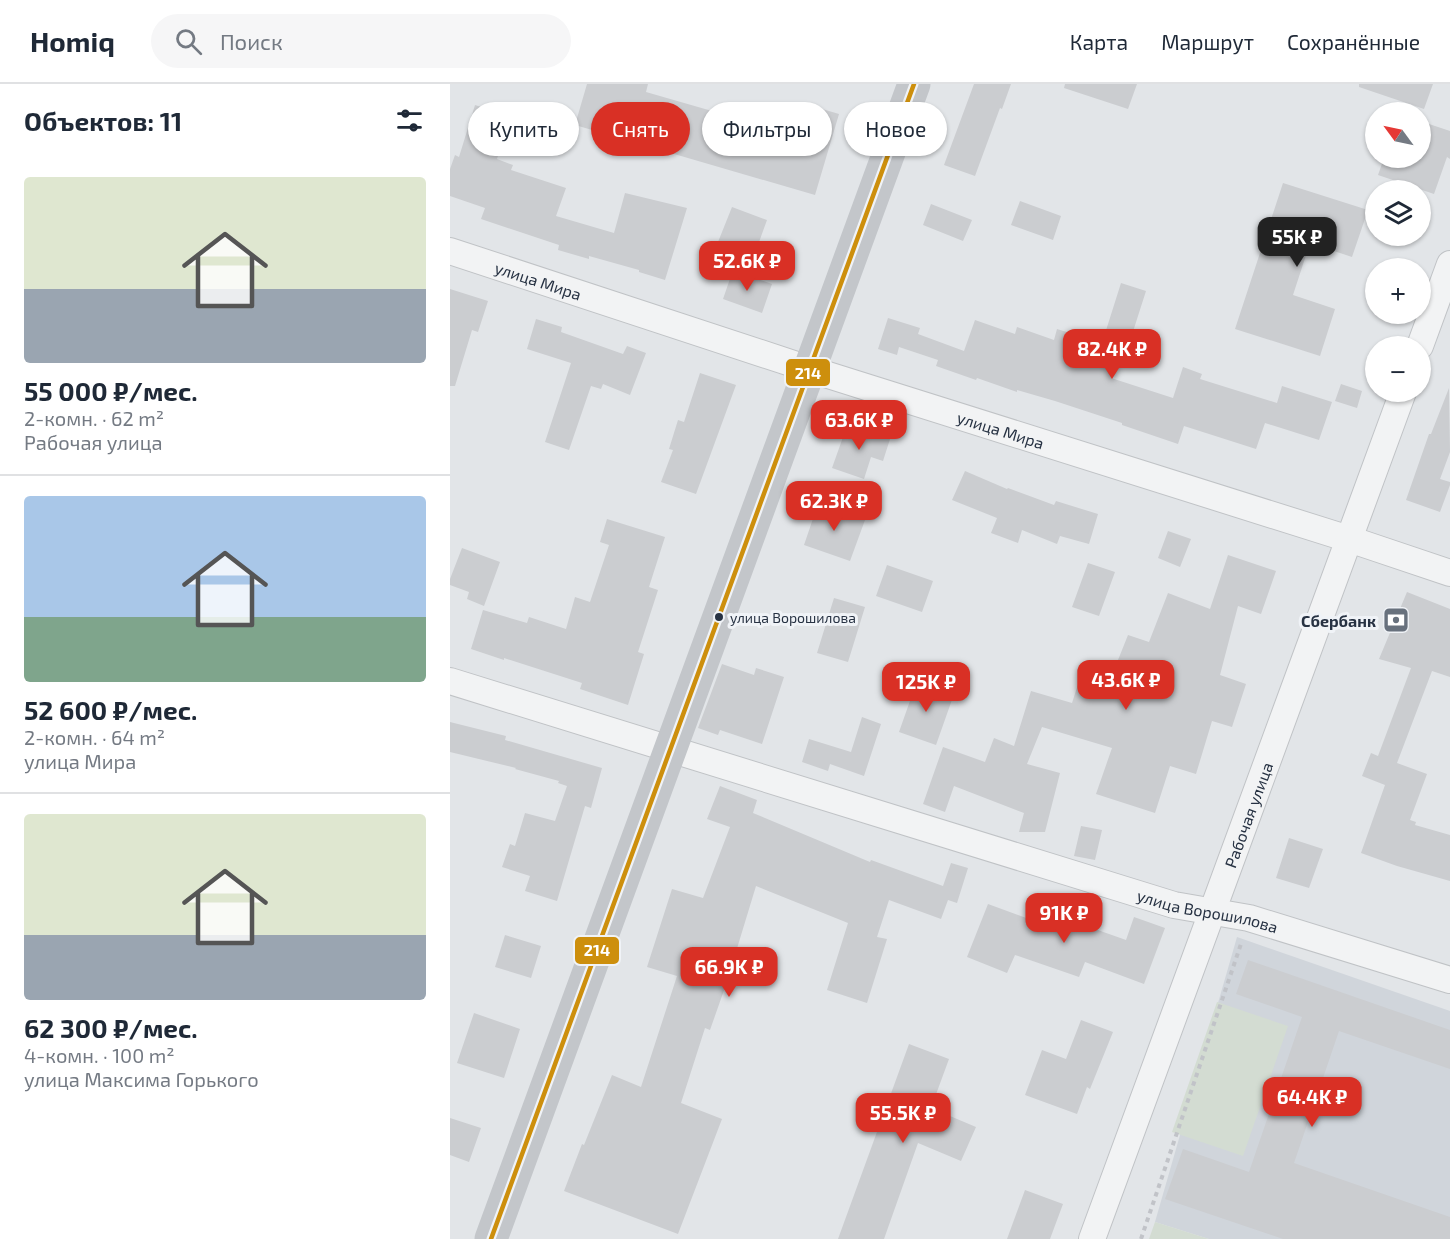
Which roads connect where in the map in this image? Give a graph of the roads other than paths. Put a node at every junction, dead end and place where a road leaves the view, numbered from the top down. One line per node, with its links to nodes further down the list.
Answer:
1 (914, 84): 5 (main road)
2 (450, 251): 5 (street, улица Мира)
3 (1450, 264): 4 (street)
4 (1424, 336)
5 (809, 369): 7 (street, улица Мира); 10 (main road)
6 (1399, 402): 7 (street, Рабочая улица)
7 (1349, 539): 8 (street, улица Мира); 11 (street, Рабочая улица)
8 (1450, 573)
9 (450, 681): 10 (street, улица Ворошилова)
10 (669, 750): 11 (street, улица Ворошилова); 13 (main road)
11 (1214, 911): 12 (street, улица Ворошилова); 14 (street, Рабочая улица)
12 (1450, 980)
13 (491, 1239)
14 (1092, 1239)

